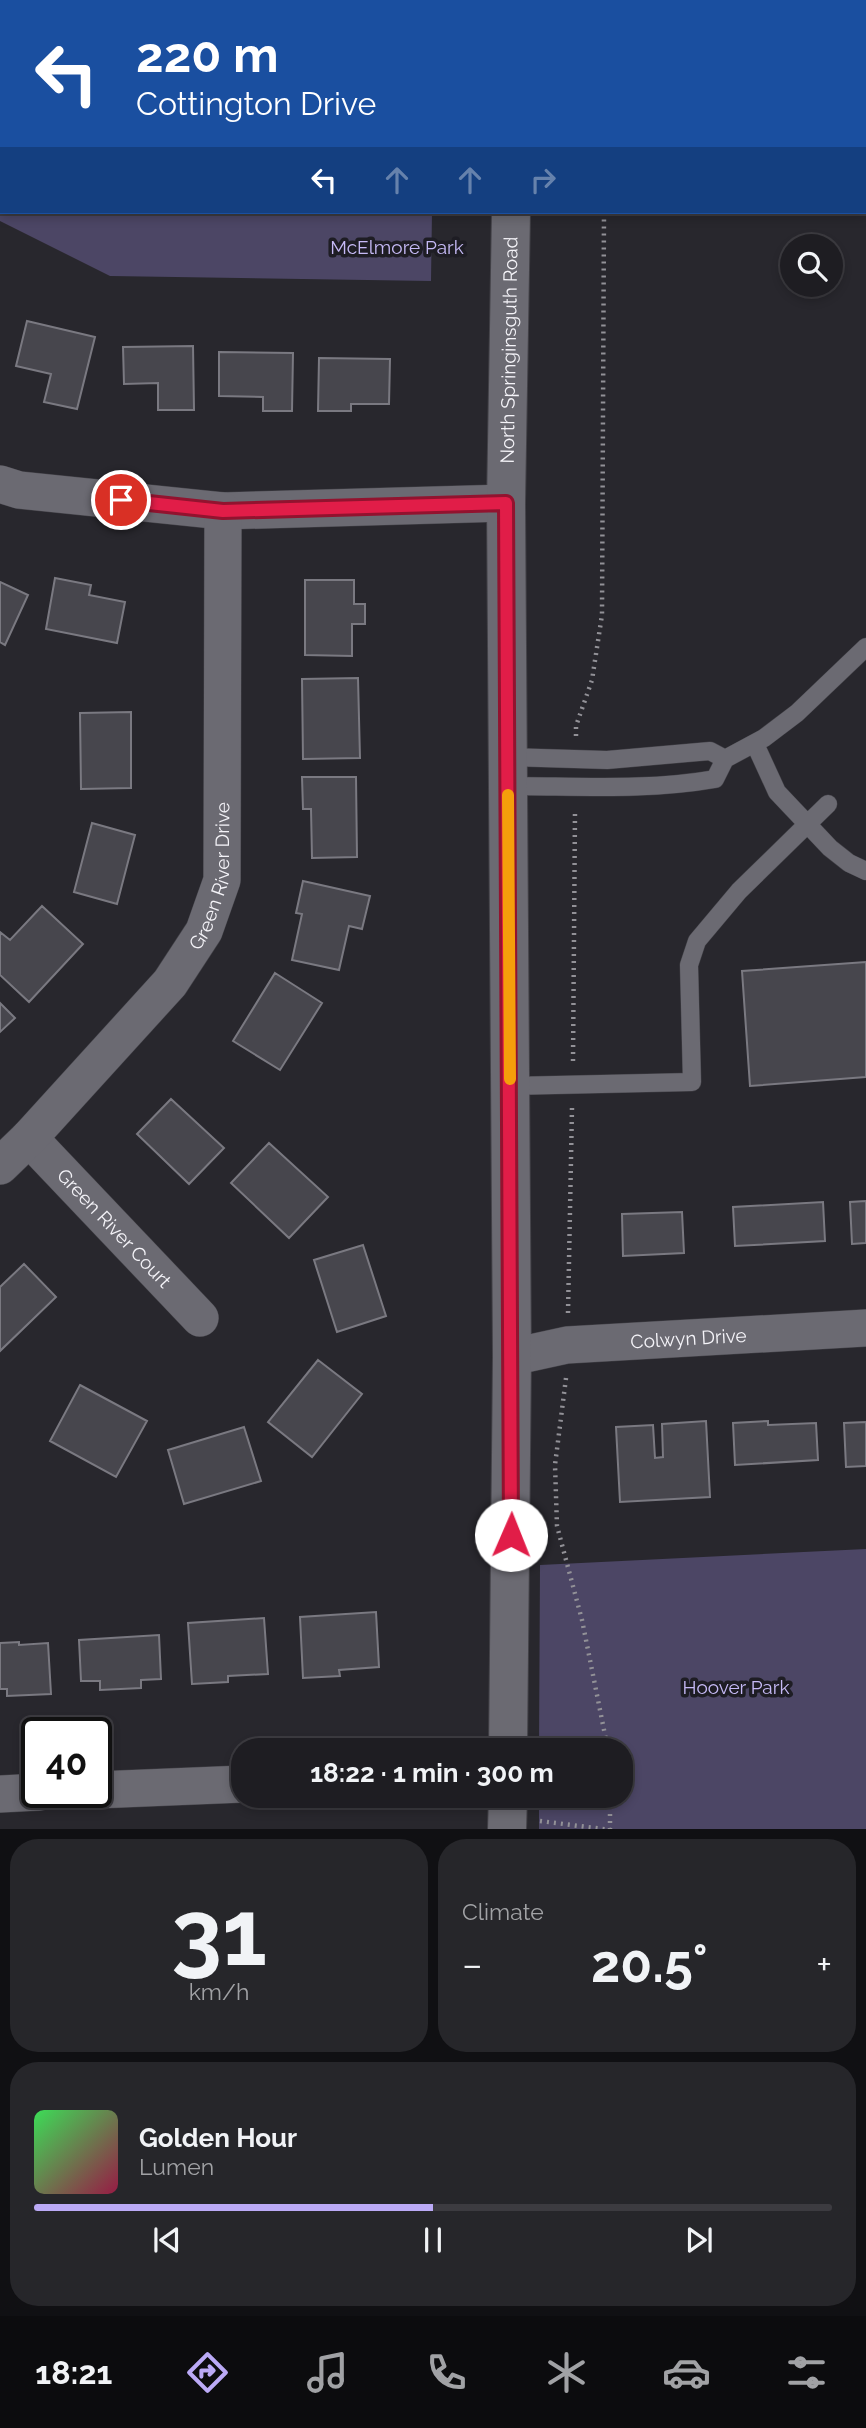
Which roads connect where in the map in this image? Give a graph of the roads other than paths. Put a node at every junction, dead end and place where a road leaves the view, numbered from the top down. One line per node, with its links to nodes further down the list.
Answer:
1 (511, 214): 3 (street, North Springinsguth Road)
2 (0, 484): 4 (street)
3 (506, 503): 4 (street); 8 (street, North Springinsguth Road)
4 (223, 511): 13 (street, Green River Drive)
5 (866, 647): 6 (lane)
6 (755, 744): 7 (lane); 10 (lane)
7 (725, 759): 8 (lane); 8 (lane)
8 (508, 772): 12 (street, North Springinsguth Road)
9 (828, 804): 10 (lane)
10 (806, 824): 11 (lane); 12 (lane)
11 (866, 871)
12 (510, 1086): 17 (street, North Springinsguth Road)
13 (29, 1138): 14 (street, Green River Drive); 15 (street, Green River Court)
14 (0, 1166)
15 (200, 1318)
16 (866, 1328): 17 (street, Colwyn Drive)
17 (512, 1356): 18 (street, North Springinsguth Road)
18 (508, 1738)
19 (231, 1784): 20 (street)
20 (112, 1789)
21 (21, 1793): 22 (street)
22 (0, 1794)

